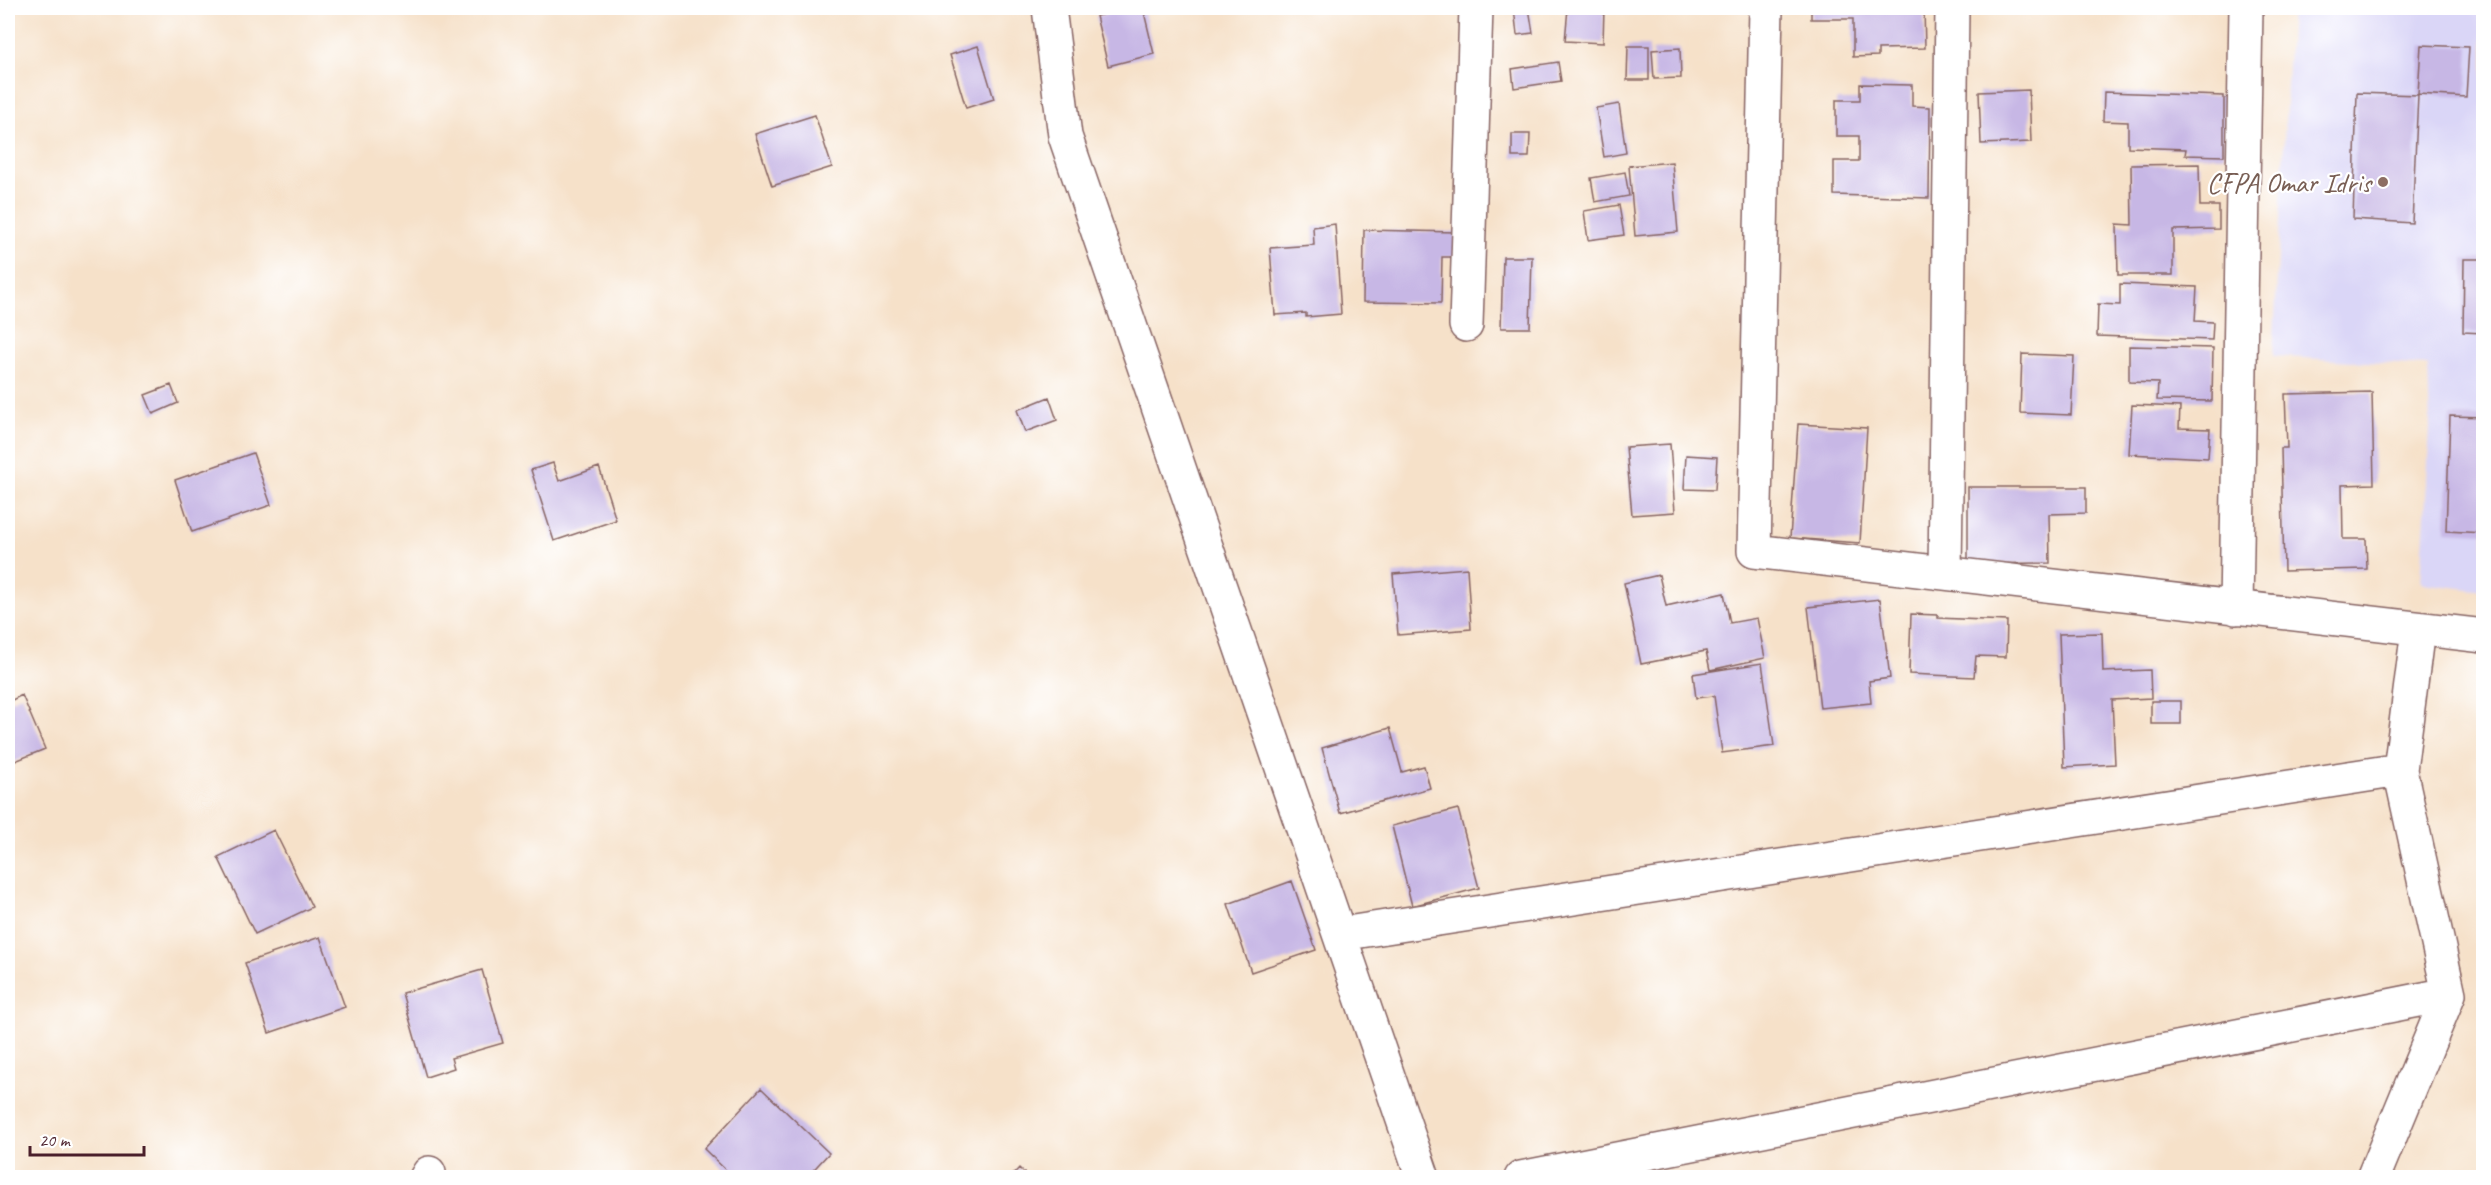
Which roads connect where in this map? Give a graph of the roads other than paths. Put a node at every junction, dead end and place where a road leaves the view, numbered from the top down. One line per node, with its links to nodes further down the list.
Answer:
1 (1049, 8): 12 (street)
2 (1476, 8): 6 (street)
3 (1766, 8): 7 (street)
4 (1952, 8): 7 (street)
5 (2246, 8): 8 (street)
6 (1466, 325)
7 (1945, 573): 8 (street)
8 (2236, 608): 9 (street)
9 (2418, 628): 10 (street); 11 (street)
10 (2484, 636)
11 (2400, 770): 12 (street); 13 (street)
12 (1341, 934): 14 (street)
13 (2449, 994): 15 (street); 16 (street)
14 (1423, 1178)
15 (1521, 1178)
16 (2373, 1178)

